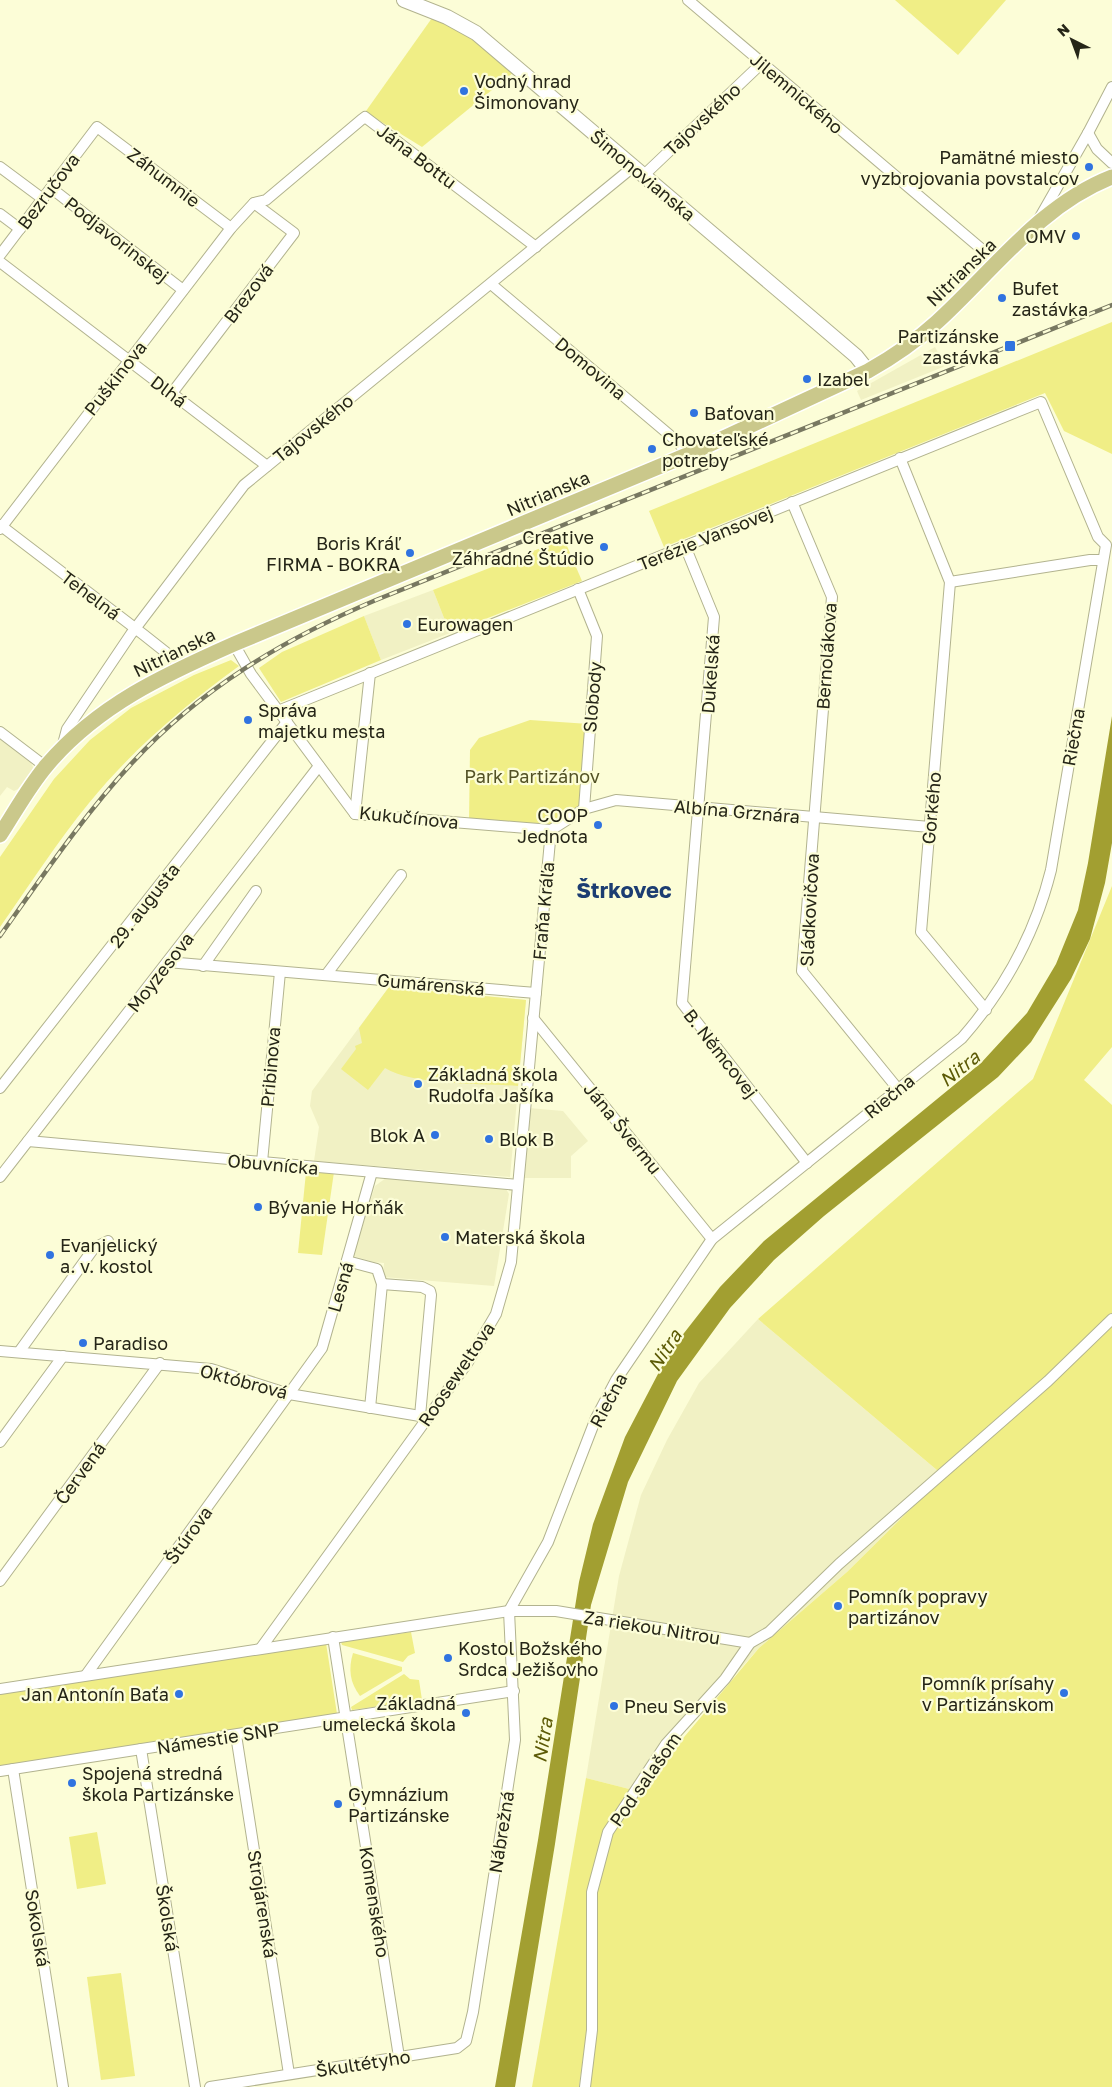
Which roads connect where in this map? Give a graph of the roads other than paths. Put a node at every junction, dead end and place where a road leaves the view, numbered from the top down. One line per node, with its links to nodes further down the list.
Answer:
1 (404, 0): 9 (street, Šimonovianska)
2 (688, 0): 3 (street, Jilemnického)
3 (762, 63): 9 (street, Tajovského); 21 (street, Jilemnického)
4 (1112, 87): 6 (street)
5 (97, 127): 11 (street, Bezručova); 16 (street, Záhumnie)
6 (1088, 133): 7 (street); 15 (street)
7 (1112, 163)
8 (0, 167): 12 (street)
9 (638, 171): 18 (street, Tajovského); 25 (street, Šimonovianska)
10 (1112, 177): 15 (main road, Nitrianska)
11 (50, 188): 12 (street, Bezručova); 23 (street, Podjavorinskej)
12 (43, 199): 17 (street, Bezručova)
13 (254, 203): 16 (street, Jána Bottu); 18 (street, Jána Bottu); 26 (street, Brezová)
14 (0, 214): 17 (street)
15 (1035, 227): 21 (main road, Nitrianska)
16 (231, 228): 23 (street, Puškinova)
17 (20, 229): 19 (street, Bezručova)
18 (536, 247): 22 (street, Tajovského)
19 (0, 255)
20 (0, 262): 24 (street, Dlhá)
21 (998, 263): 25 (main road, Nitrianska)
22 (490, 284): 28 (street, Domovina); 30 (street, Tajovského)
23 (183, 290): 24 (street, Puškinova)
24 (129, 360): 26 (street, Dlhá); 32 (street, Puškinova)
25 (868, 371): 28 (main road, Nitrianska)
26 (172, 393): 30 (street, Dlhá)
27 (1040, 402): 29 (street, Terézie Vansovej); 34 (street, Riečna)
28 (687, 455): 38 (main road, Nitrianska)
29 (900, 458): 31 (street, Terézie Vansovej); 35 (street, Gorkého)
30 (267, 466): 37 (street, Tajovského)
31 (792, 502): 33 (street, Terézie Vansovej); 50 (street, Bernolákova)
32 (1, 527): 37 (street, Tehelná)
33 (685, 546): 36 (street, Terézie Vansovej); 47 (street, Dukelská)
34 (1104, 560): 35 (street); 61 (street, Riečna)
35 (950, 582): 51 (street, Gorkého)
36 (578, 589): 40 (street, Terézie Vansovej); 48 (street, Slobody)
37 (135, 628): 39 (street, Tehelná); 44 (street, Tajovského)
38 (234, 644): 39 (main road, Nitrianska); 41 (street, Kukučínova)
39 (180, 667): 44 (main road, Nitrianska)
40 (370, 673): 41 (street, Terézie Vansovej); 49 (street)
41 (278, 711): 42 (street, Kukučínova)
42 (287, 722): 45 (street, Kukučínova); 63 (street, 29. augusta)
43 (0, 732): 46 (street)
44 (62, 749): 46 (main road, Nitrianska)
45 (319, 766): 49 (street, Kukučínova); 56 (street, Moyzesova)
46 (46, 767): 53 (main road, Nitrianska)
47 (700, 808): 48 (street, Albína Grznára); 50 (street, Albína Grznára); 67 (street, B. Němcovej)
48 (584, 809): 52 (street, Albína Grznára)
49 (355, 814): 52 (street, Kukučínova)
50 (814, 817): 51 (street, Albína Grznára); 64 (street, Sládkovičova)
51 (930, 827): 61 (street, Gorkého)
52 (551, 830): 60 (street, Fraňa Kráľa)
53 (0, 835)
54 (401, 875): 59 (street)
55 (256, 892): 57 (street)
56 (167, 962): 57 (street, Gumárenská); 65 (street, Moyzesova)
57 (203, 966): 58 (street, Gumárenská)
58 (280, 972): 59 (street, Gumárenská); 66 (street, Pribinova)
59 (326, 975): 60 (street, Gumárenská)
60 (536, 993): 62 (street, Rooseweltova)
61 (986, 1010): 64 (street, Riečna)
62 (533, 1018): 70 (street, Rooseweltova); 71 (street, Jána Švermu)
63 (0, 1088)
64 (898, 1089): 67 (street, Riečna)
65 (28, 1141): 66 (street, Obuvnícka); 69 (street, Moyzesova)
66 (262, 1162): 68 (street, Obuvnícka)
67 (807, 1163): 71 (street, Riečna)
68 (372, 1172): 70 (street, Obuvnícka); 73 (street, Lesná)
69 (0, 1177)
70 (518, 1185): 82 (street, Rooseweltova)
71 (712, 1239): 85 (street, Riečna)
72 (108, 1241): 77 (street)
73 (347, 1261): 74 (street); 80 (street, Lesná)
74 (382, 1284): 81 (street); 82 (street)
75 (1112, 1319): 87 (street)
76 (0, 1351): 77 (street, Októbrová)
77 (19, 1352): 78 (street, Októbrová)
78 (63, 1356): 79 (street, Októbrová); 83 (street)
79 (160, 1363): 80 (street, Októbrová); 84 (street, Červená)
80 (289, 1394): 81 (street, Októbrová); 89 (street, Štúrova)
81 (370, 1408): 82 (street, Októbrová)
82 (423, 1418): 88 (street, Rooseweltova)
83 (0, 1442)
84 (0, 1582)
85 (509, 1611): 86 (street); 87 (street, Za riekou Nitrou); 91 (street, Nábrežná)
86 (333, 1637): 88 (street); 92 (street)
87 (750, 1643): 103 (street, Pod salašom)
88 (261, 1648): 89 (street)
89 (86, 1675): 90 (street)
90 (0, 1688)
91 (514, 1691): 92 (street, Námestie SNP); 97 (street, Nábrežná)
92 (347, 1718): 93 (street, Námestie SNP); 98 (street, Komenského)
93 (236, 1735): 94 (street, Námestie SNP); 99 (street, Strojárenská)
94 (141, 1749): 95 (street, Námestie SNP); 101 (street, Školská)
95 (13, 1769): 96 (street, Námestie SNP); 100 (street, Sokolská)
96 (0, 1771)
97 (457, 2048): 98 (street, Škultétyho)
98 (399, 2057): 99 (street, Škultétyho)
99 (290, 2074): 102 (street, Škultétyho)
100 (63, 2087)
101 (195, 2087)
102 (210, 2087)
103 (585, 2087)

